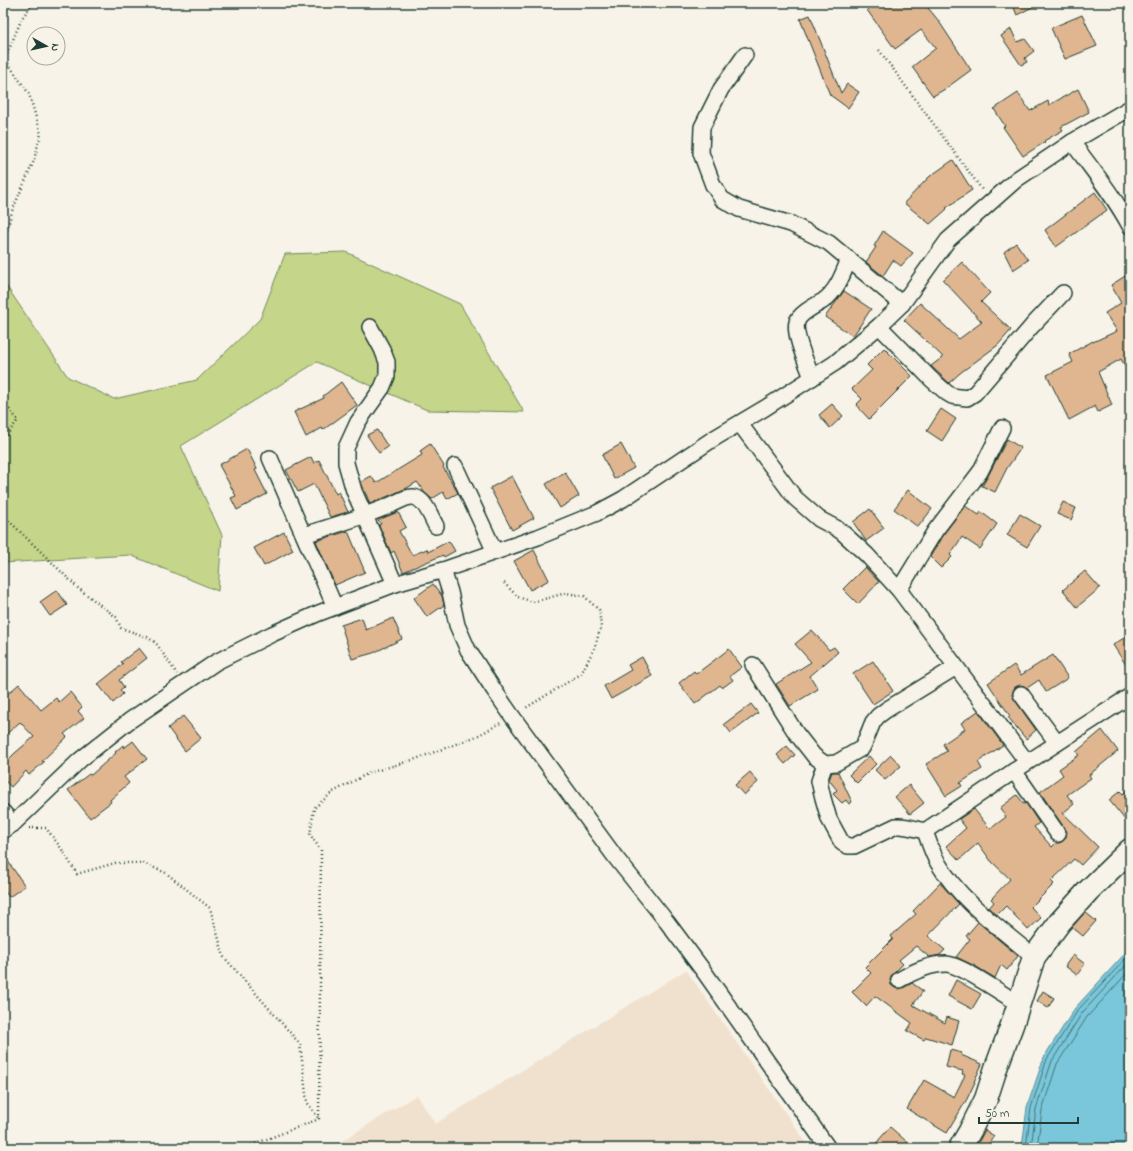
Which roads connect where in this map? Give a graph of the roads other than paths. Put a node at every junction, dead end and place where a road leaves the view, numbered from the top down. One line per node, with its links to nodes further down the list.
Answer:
1 (745, 55): 5 (street)
2 (1130, 108): 3 (street)
3 (1072, 142): 4 (street); 7 (street)
4 (1130, 226)
5 (849, 259): 7 (street); 10 (street)
6 (1063, 293): 8 (street)
7 (902, 304): 8 (street)
8 (879, 326): 10 (street)
9 (370, 327): 15 (street)
10 (812, 378): 11 (street)
11 (740, 424): 18 (street); 21 (street)
12 (1002, 428): 21 (street)
13 (270, 458): 17 (street)
14 (455, 466): 18 (street)
15 (364, 515): 16 (street); 17 (street); 20 (street)
16 (436, 526)
17 (304, 535): 22 (street)
18 (495, 552): 19 (street)
19 (443, 570): 20 (street); 39 (street)
20 (395, 584): 22 (street)
21 (899, 590): 24 (street)
22 (335, 607): 32 (street)
23 (753, 665): 29 (street)
24 (956, 667): 28 (street); 29 (street)
25 (1021, 694): 27 (street)
26 (1130, 696): 27 (street)
27 (1057, 743): 28 (street)
28 (1027, 762): 30 (street)
29 (825, 764): 33 (street)
30 (1014, 771): 33 (street); 34 (street)
31 (3, 812): 32 (street)
32 (13, 827)
33 (925, 832): 36 (street)
34 (1058, 834)
35 (1130, 850): 36 (highway)
36 (1034, 957): 38 (highway)
37 (899, 980): 38 (street)
38 (1019, 1004): 40 (highway)
39 (828, 1148)
40 (960, 1148)

